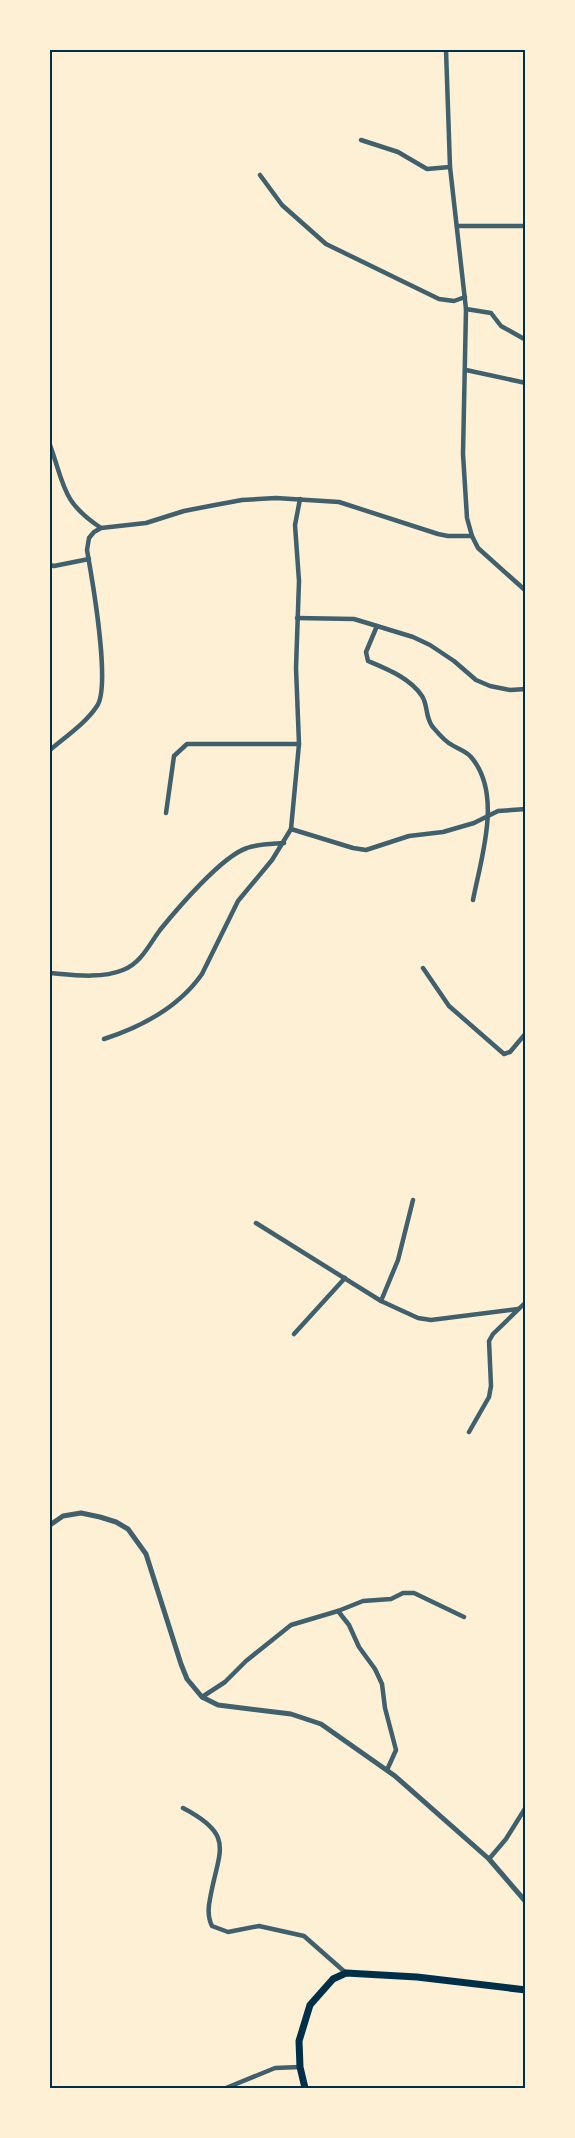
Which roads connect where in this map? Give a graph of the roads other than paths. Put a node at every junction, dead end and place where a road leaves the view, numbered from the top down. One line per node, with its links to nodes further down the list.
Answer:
1 (446, 50): 3 (street)
2 (361, 140): 3 (street)
3 (450, 167): 5 (street)
4 (260, 175): 7 (street)
5 (457, 226): 6 (street); 7 (street)
6 (525, 226)
7 (465, 297): 8 (street)
8 (466, 309): 9 (street); 10 (street)
9 (525, 340)
10 (466, 370): 11 (street); 15 (street)
11 (525, 383)
12 (50, 445): 14 (street)
13 (300, 499): 14 (street); 15 (street); 19 (street)
14 (101, 528): 16 (street)
15 (472, 536): 18 (street)
16 (89, 559): 17 (street); 23 (street)
17 (50, 565)
18 (525, 591)
19 (297, 618): 20 (street); 22 (street)
20 (377, 626): 21 (street); 26 (street)
21 (525, 689)
22 (299, 744): 25 (street); 27 (street)
23 (50, 750)
24 (525, 809): 26 (street)
25 (166, 813)
26 (488, 816): 27 (street); 29 (street)
27 (291, 829): 28 (street)
28 (284, 843): 31 (street); 33 (street)
29 (473, 900)
30 (423, 968): 32 (street)
31 (50, 973)
32 (525, 1034)
33 (104, 1039)
34 (413, 1200): 37 (street)
35 (256, 1223): 36 (street)
36 (345, 1278): 37 (street); 40 (street)
37 (381, 1301): 39 (street)
38 (525, 1302): 39 (street)
39 (518, 1310): 41 (street)
40 (294, 1334)
41 (469, 1432)
42 (50, 1525): 45 (street)
43 (338, 1611): 44 (street); 45 (street); 46 (street)
44 (464, 1617)
45 (202, 1697): 46 (street)
46 (387, 1770): 49 (street)
47 (525, 1807): 49 (street)
48 (183, 1808): 51 (street)
49 (489, 1859): 50 (street)
50 (525, 1902)
51 (346, 1973): 52 (highway); 53 (highway)
52 (525, 1990)
53 (300, 2067): 54 (street); 55 (highway)
54 (226, 2088)
55 (305, 2088)

